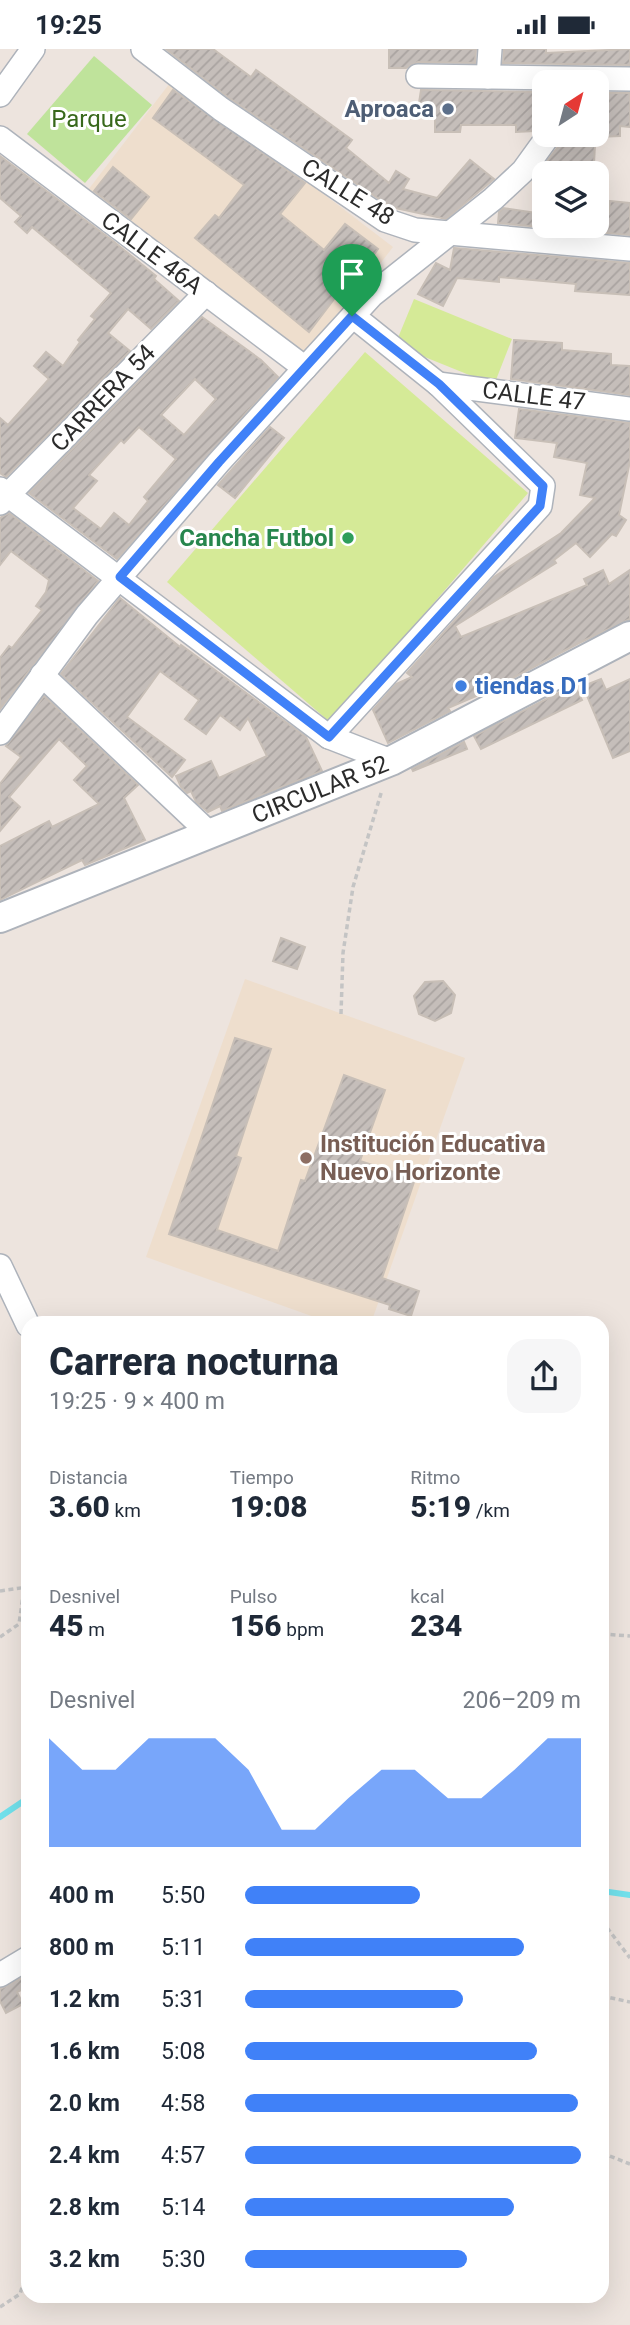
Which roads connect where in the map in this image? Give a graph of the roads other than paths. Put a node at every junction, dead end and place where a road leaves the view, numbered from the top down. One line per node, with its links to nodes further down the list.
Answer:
1 (33, 49): 9 (street)
2 (143, 49): 12 (street, CALLE 48)
3 (490, 49): 5 (street)
4 (418, 76): 5 (street)
5 (488, 76): 6 (street)
6 (532, 78)
7 (609, 79): 8 (street)
8 (630, 79)
9 (0, 95)
10 (0, 138): 14 (street, CALLE 46A)
11 (540, 147): 12 (street)
12 (450, 233): 13 (street, CALLE 48); 15 (street)
13 (630, 249)
14 (206, 293): 16 (street, CALLE 46A); 19 (street, CARRERA 54)
15 (352, 316): 16 (street); 17 (street)
16 (305, 368): 20 (street)
17 (439, 384): 18 (street, CALLE 47); 24 (street)
18 (630, 409)
19 (3, 496): 20 (street)
20 (120, 577): 22 (street); 24 (street)
21 (629, 639): 25 (street, CIRCULAR 52)
22 (42, 675): 23 (street); 26 (street)
23 (0, 733)
24 (329, 737): 25 (street)
25 (391, 761): 26 (street, CIRCULAR 52)
26 (208, 832): 27 (street, CIRCULAR 52)
27 (0, 918)
28 (0, 1266): 29 (street)
29 (24, 1316)
30 (21, 1962): 31 (street)
31 (0, 1975)

